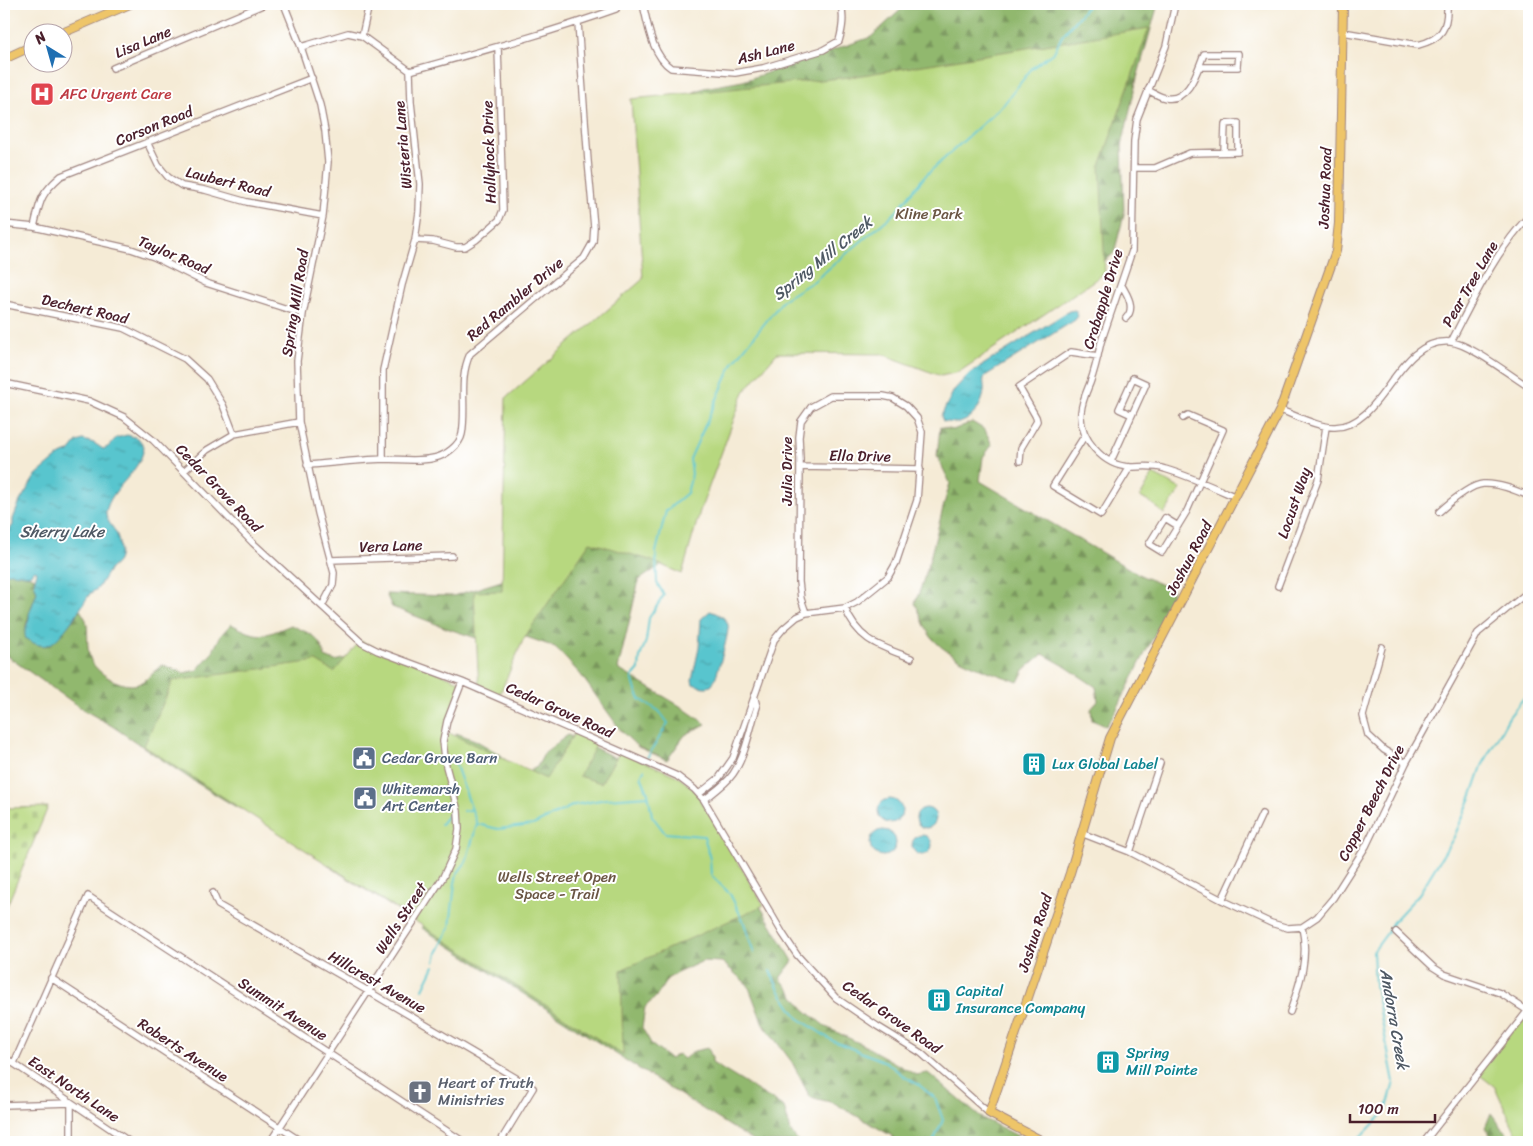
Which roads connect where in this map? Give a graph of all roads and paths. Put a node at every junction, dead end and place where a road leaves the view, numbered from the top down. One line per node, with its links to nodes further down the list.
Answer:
1 (130, 4): 12 (main road)
2 (265, 4): 20 (street, Lisa Lane)
3 (284, 4): 15 (street, Spring Mill Road)
4 (370, 4): 14 (street)
5 (643, 4): 6 (street, Ash Lane)
6 (840, 4)
7 (1175, 4): 23 (street, Crabapple Drive)
8 (1343, 4): 13 (main road, Joshua Road)
9 (1447, 4): 13 (street)
10 (616, 9): 11 (street)
11 (578, 23): 16 (street); 47 (street, Red Rambler Drive)
12 (72, 29)
13 (1343, 32): 40 (main road, Joshua Road)
14 (362, 36): 15 (street); 21 (street)
15 (301, 47): 22 (street, Spring Mill Road)
16 (498, 47): 21 (street); 31 (street, Hollyhock Drive)
17 (22, 51): 18 (main road)
18 (4, 59)
19 (1199, 67): 19 (street); 23 (street)
20 (113, 68)
21 (410, 71): 31 (street, Wisteria Lane)
22 (312, 78): 24 (street, Corson Road); 27 (street, Spring Mill Road)
23 (1148, 90): 26 (street, Crabapple Drive)
24 (147, 142): 27 (street, Laubert Road); 30 (street, Corson Road)
25 (1224, 152): 25 (street); 26 (street)
26 (1134, 168): 32 (street, Crabapple Drive)
27 (323, 216): 34 (street, Spring Mill Road)
28 (1529, 216): 36 (street, Pear Tree Lane)
29 (4, 224): 30 (street, Taylor Road)
30 (34, 227): 34 (street, Taylor Road)
31 (415, 240): 47 (street, Wisteria Lane)
32 (1121, 284): 35 (street); 37 (street, Crabapple Drive)
33 (4, 304): 45 (street, Dechert Road)
34 (302, 314): 43 (street, Spring Mill Road)
35 (1126, 318)
36 (1451, 342): 39 (street); 44 (street)
37 (1098, 356): 46 (street, Crabapple Drive); 48 (street)
38 (4, 383): 54 (street, Cedar Grove Road)
39 (1529, 387)
40 (1280, 410): 44 (street); 57 (main road, Joshua Road)
41 (1132, 415): 41 (street); 49 (street)
42 (1183, 418): 55 (street)
43 (299, 422): 45 (street); 50 (street, Spring Mill Road)
44 (1326, 426): 62 (street, Locust Way)
45 (234, 434): 54 (street)
46 (1085, 435): 49 (street); 52 (street)
47 (383, 459): 50 (street, Red Rambler Drive)
48 (1020, 461)
49 (1111, 461): 52 (street)
50 (307, 465): 61 (street, Spring Mill Road)
51 (800, 467): 53 (street, Ella Drive); 53 (street, Julia Drive); 66 (street, Julia Drive)
52 (1130, 467): 55 (street)
53 (920, 469): 65 (street, Julia Drive)
54 (184, 471): 64 (street, Cedar Grove Road)
55 (1200, 482): 57 (street); 59 (street)
56 (1529, 496): 58 (street)
57 (1236, 497): 76 (main road, Joshua Road)
58 (1439, 512)
59 (1178, 526): 59 (street)
60 (452, 556): 61 (street, Vera Lane)
61 (330, 560): 64 (street, Spring Mill Road)
62 (1278, 586)
63 (1529, 591): 72 (street, Copper Beech Drive)
64 (322, 606): 69 (street, Cedar Grove Road)
65 (845, 608): 66 (street, Julia Drive); 68 (street)
66 (806, 613): 70 (street, Julia Drive)
67 (1382, 647): 72 (street)
68 (911, 658)
69 (462, 682): 73 (street, Cedar Grove Road); 83 (street, Wells Street)
70 (755, 699): 73 (street, Julia Drive); 74 (street, Julia Drive)
71 (1160, 763): 77 (street)
72 (1406, 763): 80 (street, Copper Beech Drive)
73 (698, 794): 74 (street, Cedar Grove Road)
74 (704, 800): 91 (street, Cedar Grove Road)
75 (1262, 814): 79 (street)
76 (1081, 833): 77 (street); 91 (main road, Joshua Road)
77 (1130, 852): 79 (street)
78 (213, 893): 83 (street, Hillcrest Avenue)
79 (1222, 900): 80 (street)
80 (1302, 927): 85 (street)
81 (1396, 932): 84 (street)
82 (51, 978): 86 (street, Summit Avenue); 88 (street); 92 (street, Roberts Avenue)
83 (368, 991): 86 (street, Wells Street); 98 (street, Hillcrest Avenue)
84 (1528, 1010): 100 (street)
85 (1290, 1012)
86 (328, 1052): 92 (street, Wells Street); 97 (street, Summit Avenue)
87 (4, 1056): 88 (street, East North Lane)
88 (14, 1063): 89 (street, East North Lane)
89 (71, 1103): 90 (street); 93 (street); 94 (street, East North Lane)
90 (4, 1105)
91 (989, 1113): 99 (main road, Cedar Grove Road)
92 (280, 1128): 95 (street, Wells Street); 96 (street, Roberts Avenue)
93 (72, 1142)
94 (130, 1142)
95 (270, 1142)
96 (302, 1142)
97 (464, 1142)
98 (500, 1142)
99 (1044, 1142)
100 (1424, 1142)

